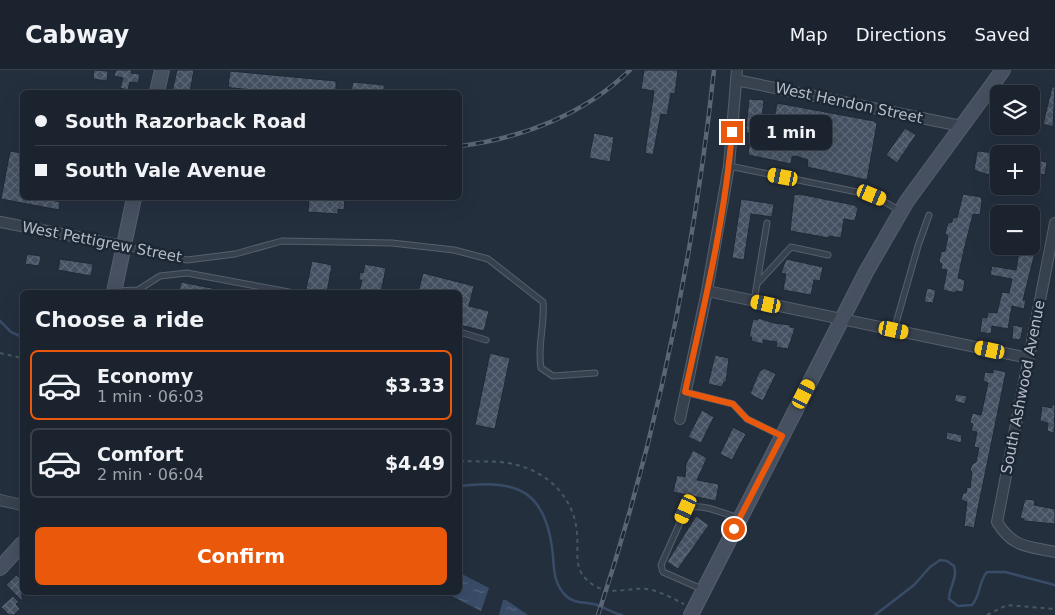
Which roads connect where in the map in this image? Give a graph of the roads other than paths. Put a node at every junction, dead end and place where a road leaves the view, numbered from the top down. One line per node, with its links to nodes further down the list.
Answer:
1 (162, 70): 4 (main road)
2 (1003, 70): 5 (main road)
3 (737, 75): 5 (street, West Hendon Street); 6 (street)
4 (157, 90)
5 (961, 126): 8 (main road)
6 (729, 166): 8 (lane); 19 (street)
7 (134, 200): 13 (main road)
8 (901, 211): 21 (main road)
9 (929, 215): 22 (lane)
10 (0, 222): 13 (street, West Pettigrew Street)
11 (767, 223): 15 (lane)
12 (1055, 223): 25 (street, South Ashwood Avenue)
13 (123, 246): 16 (main road); 26 (lane, West Pettigrew Street)
14 (828, 255): 15 (lane)
15 (757, 284): 20 (lane)
16 (114, 290)
17 (138, 290): 18 (lane)
18 (279, 290)
19 (707, 291): 20 (street); 27 (street)
20 (754, 301): 21 (street)
21 (842, 320): 22 (street); 29 (main road)
22 (894, 330): 25 (street)
23 (462, 333): 24 (lane)
24 (486, 340)
25 (1028, 358): 34 (street, South Ashwood Avenue)
26 (595, 373)
27 (685, 392): 28 (street); 29 (lane)
28 (680, 419)
29 (782, 436): 32 (main road)
30 (0, 500): 31 (street)
31 (20, 505)
32 (740, 518): 36 (main road); 36 (lane)
33 (20, 546): 35 (main road)
34 (1055, 552)
35 (0, 568)
36 (704, 590): 37 (main road)
37 (692, 612)

